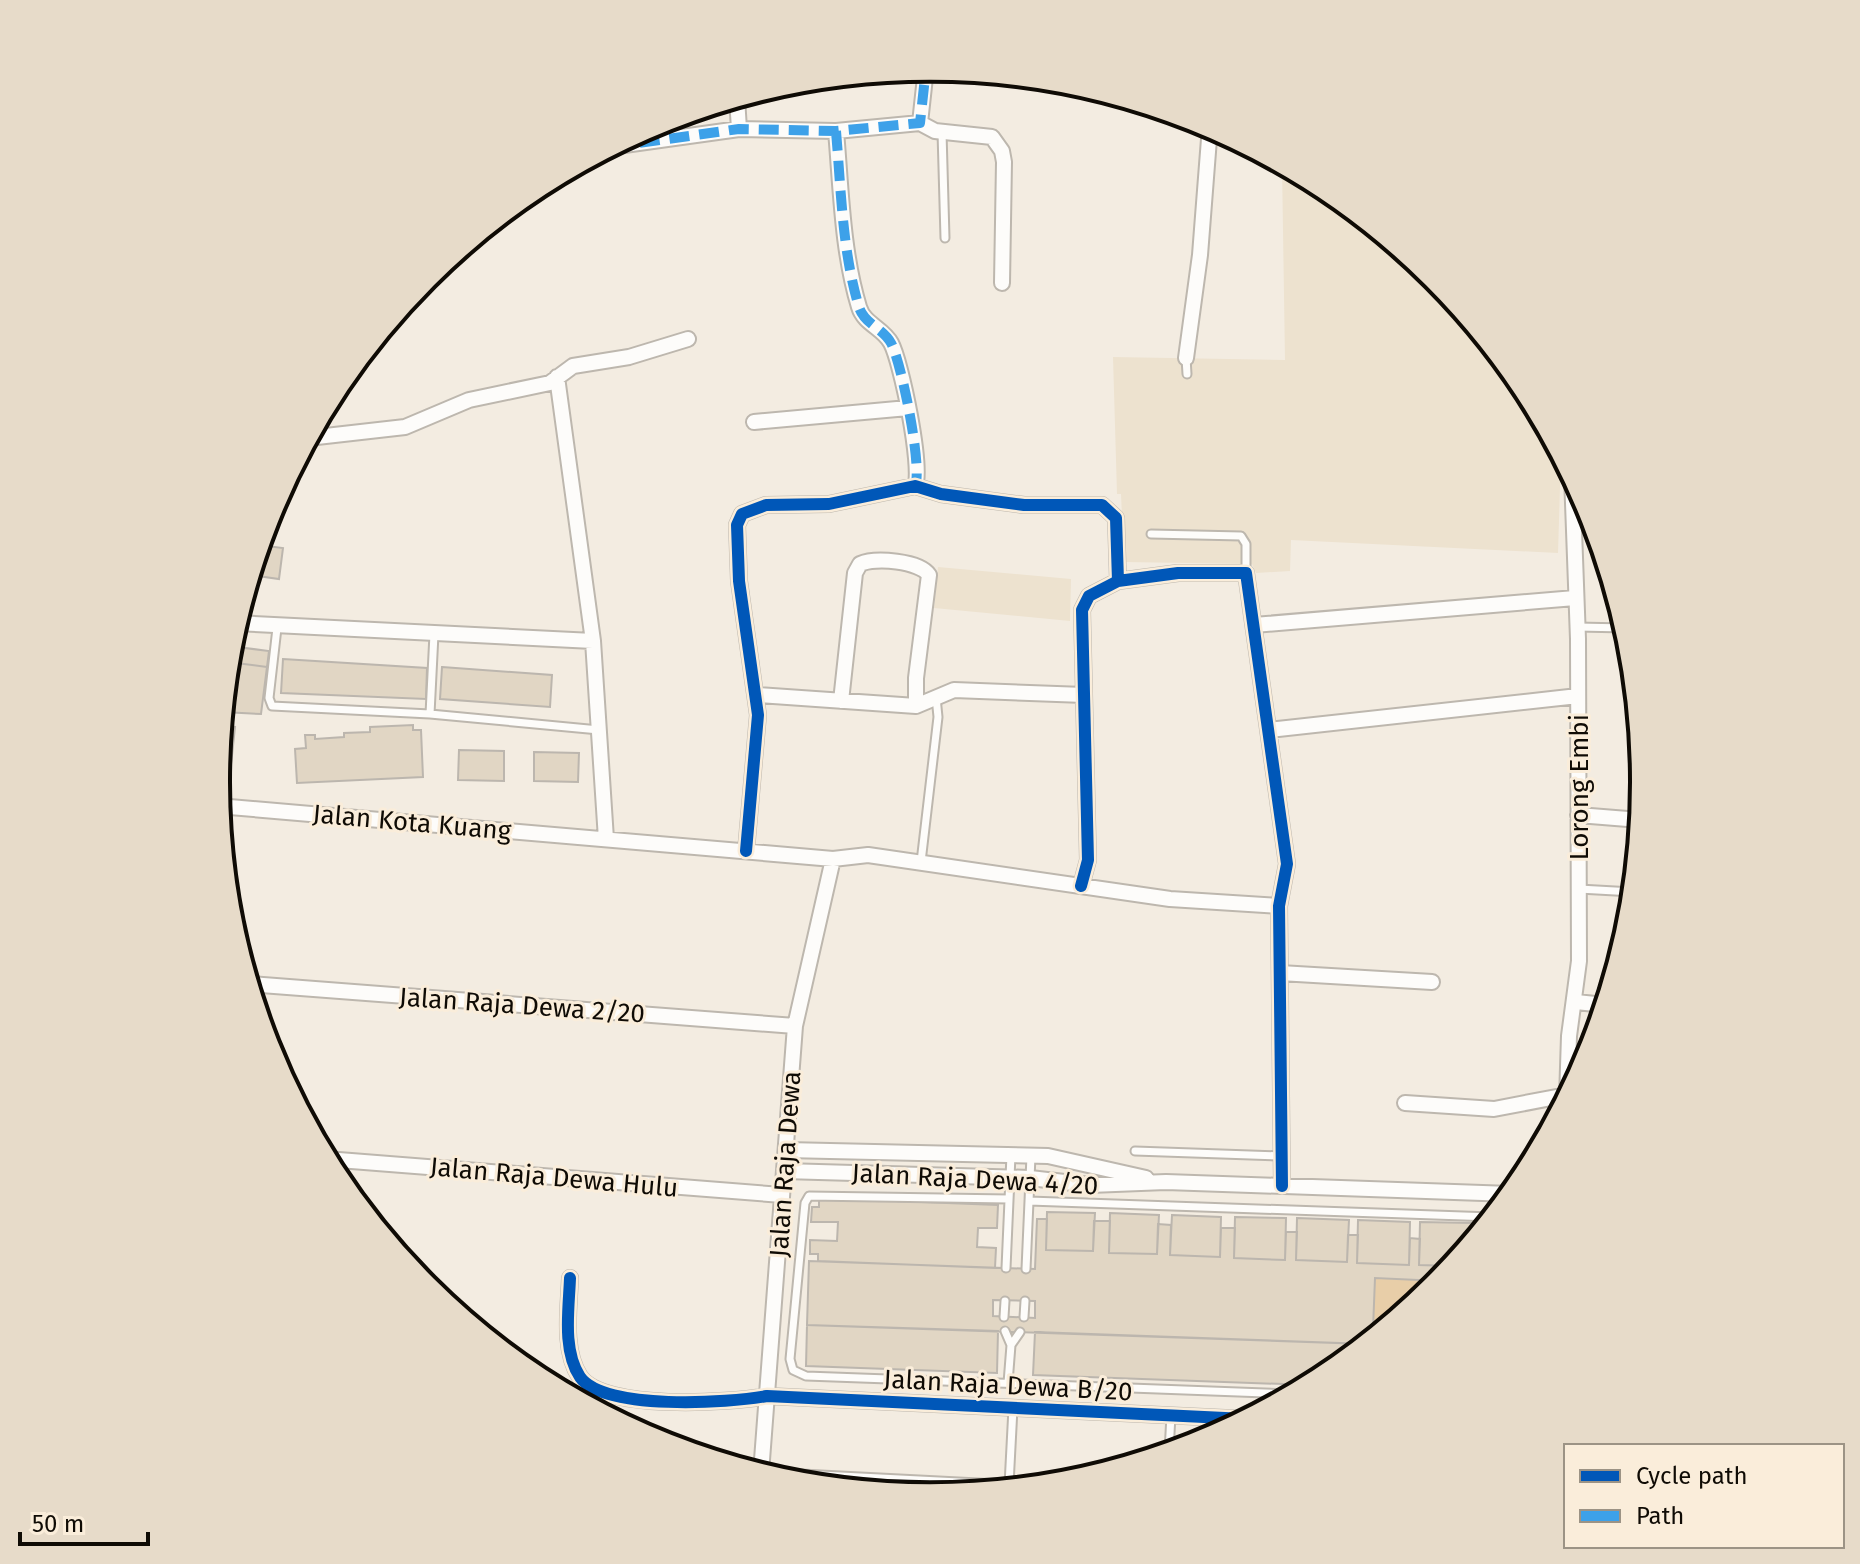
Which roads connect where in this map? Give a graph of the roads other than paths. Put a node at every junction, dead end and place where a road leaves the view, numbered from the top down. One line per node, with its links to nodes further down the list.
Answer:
1 (924, 82): 3 (street)
2 (738, 109): 4 (street)
3 (920, 123): 5 (street); 6 (street)
4 (739, 129): 5 (street); 8 (street)
5 (836, 131): 15 (street)
6 (942, 132): 9 (lane); 10 (street)
7 (1209, 140): 12 (street)
8 (647, 142)
9 (945, 238)
10 (1002, 283)
11 (688, 339): 14 (street)
12 (1186, 358): 13 (lane)
13 (1187, 374)
14 (557, 377): 17 (street); 30 (street)
15 (908, 408): 16 (street); 18 (street)
16 (754, 422)
17 (322, 436)
18 (915, 486): 22 (street); 31 (street)
19 (1573, 504): 23 (street, Lorong Embi)
20 (1151, 534): 21 (lane)
21 (1246, 573): 22 (street); 25 (street)
22 (1118, 581): 32 (street)
23 (1575, 598): 25 (street); 26 (street, Lorong Embi)
24 (248, 624): 27 (street)
25 (1254, 625): 39 (street)
26 (1577, 627): 28 (lane); 33 (street, Lorong Embi)
27 (277, 628): 29 (street); 37 (lane)
28 (1613, 628)
29 (434, 634): 30 (street); 37 (lane)
30 (593, 641): 38 (street)
31 (757, 695): 35 (street); 44 (street)
32 (1084, 695): 34 (street); 47 (street)
33 (1578, 696): 39 (street); 41 (street, Lorong Embi)
34 (936, 697): 36 (street); 46 (lane)
35 (841, 701): 36 (street); 36 (street)
36 (916, 706)
37 (430, 714): 38 (lane)
38 (599, 730): 43 (street)
39 (1269, 730): 50 (street)
40 (231, 807): 43 (street, Jalan Kota Kuang)
41 (1578, 815): 42 (street); 48 (street, Lorong Embi)
42 (1629, 819)
43 (606, 839): 44 (street, Jalan Kota Kuang)
44 (746, 851): 45 (street, Jalan Kota Kuang)
45 (833, 859): 46 (street, Jalan Kota Kuang); 56 (street, Jalan Raja Dewa)
46 (921, 862): 47 (street, Jalan Kota Kuang)
47 (1081, 886): 50 (street, Jalan Kota Kuang)
48 (1579, 889): 49 (lane); 54 (street, Lorong Embi)
49 (1621, 891)
50 (1279, 906): 51 (street)
51 (1280, 973): 52 (street); 64 (street)
52 (1432, 982)
53 (260, 985): 56 (street, Jalan Raja Dewa 2/20)
54 (1576, 1002): 55 (street); 57 (street, Lorong Embi)
55 (1594, 1004)
56 (795, 1026): 60 (street, Jalan Raja Dewa)
57 (1568, 1070)
58 (1555, 1098): 59 (street)
59 (1405, 1103)
60 (786, 1150): 62 (street, Jalan Raja Dewa 4/20); 66 (street, Jalan Raja Dewa)
61 (1135, 1151): 64 (lane)
62 (1011, 1155): 63 (street, Jalan Raja Dewa 4/20); 67 (lane)
63 (1031, 1156): 68 (lane); 69 (street, Jalan Raja Dewa 4/20)
64 (1281, 1156): 70 (street)
65 (341, 1160): 72 (street, Jalan Raja Dewa Hulu)
66 (784, 1171): 67 (street, Jalan Raja Dewa 4/20); 72 (street, Jalan Raja Dewa)
67 (1010, 1177): 68 (street, Jalan Raja Dewa 4/20); 73 (lane)
68 (1030, 1178): 69 (street, Jalan Raja Dewa 4/20); 74 (lane)
69 (1166, 1182): 70 (street, Jalan Raja Dewa 4/20)
70 (1282, 1186): 71 (street, Jalan Raja Dewa 4/20)
71 (1496, 1193)
72 (782, 1195): 88 (street, Jalan Raja Dewa)
73 (1009, 1199): 76 (lane); 86 (lane)
74 (1029, 1201): 75 (lane); 77 (lane)
75 (1478, 1217)
76 (1006, 1268)
77 (1026, 1269)
78 (570, 1278): 88 (street, Jalan Raja Dewa B/20)
79 (1005, 1301): 81 (lane)
80 (1025, 1301): 82 (lane)
81 (1004, 1317)
82 (1024, 1317)
83 (1005, 1331): 85 (lane)
84 (1020, 1332): 85 (lane)
85 (1011, 1345): 86 (lane)
86 (1008, 1383): 87 (lane)
87 (1271, 1393)
88 (767, 1396): 89 (street, Jalan Raja Dewa B/20); 93 (street, Jalan Raja Dewa)
89 (1013, 1408): 90 (street, Jalan Raja Dewa B/20); 94 (lane)
90 (1171, 1415): 91 (street, Jalan Raja Dewa B/20); 92 (lane)
91 (1223, 1418)
92 (1170, 1440)
93 (763, 1461)
94 (1009, 1477)
95 (857, 1478): 96 (lane)
96 (932, 1482)

